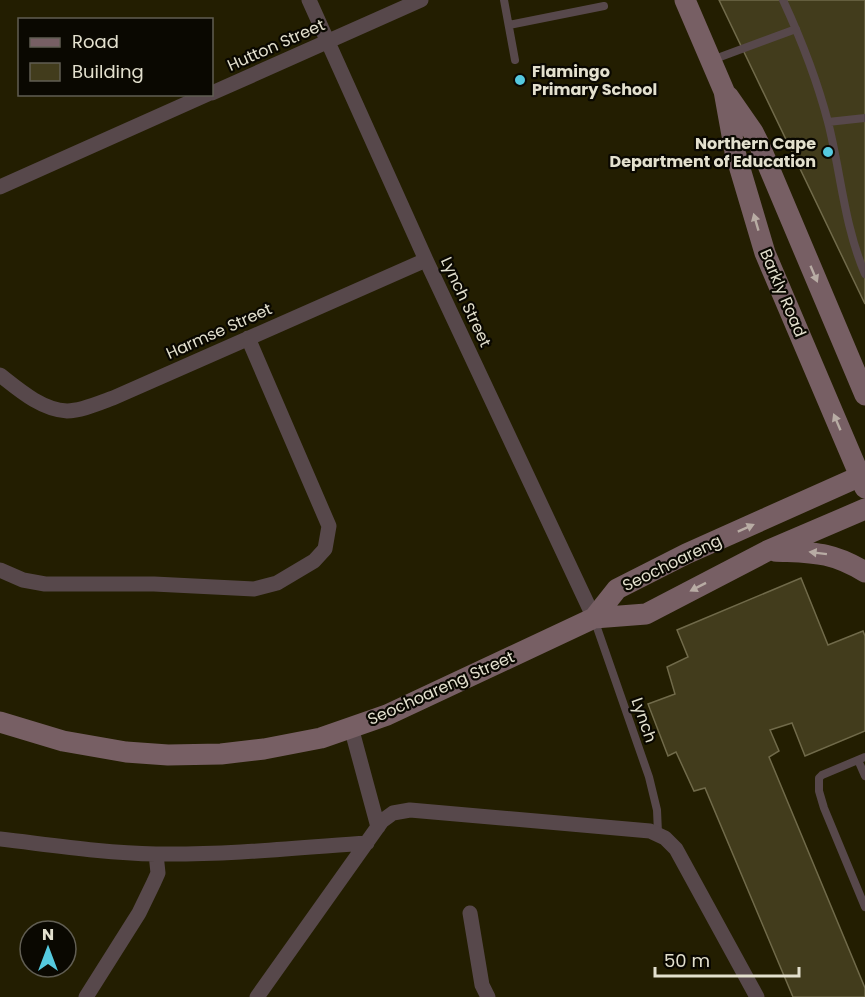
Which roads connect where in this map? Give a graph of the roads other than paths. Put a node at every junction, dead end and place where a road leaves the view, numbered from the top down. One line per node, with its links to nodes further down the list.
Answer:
1 (309, 0): 9 (street, Lynch Street)
2 (421, 0): 9 (street, Hutton Street)
3 (504, 0): 7 (lane)
4 (685, 0): 11 (street, Barkly Road)
5 (783, 0): 8 (lane)
6 (604, 6): 7 (lane)
7 (509, 25): 10 (lane)
8 (796, 29): 11 (lane); 16 (lane)
9 (327, 42): 13 (street, Hutton Street); 18 (street, Lynch Street)
10 (515, 60)
11 (711, 61): 12 (street, Barkly Road)
12 (724, 90): 22 (street, Barkly Road, one-way to 22); 23 (street, Barkly Road, one-way to 12)
13 (213, 93)
14 (205, 96): 17 (street, Hutton Street)
15 (865, 118): 16 (lane)
16 (828, 122): 19 (lane)
17 (0, 187)
18 (426, 260): 20 (street, Harmse Street); 28 (street, Lynch Street)
19 (865, 274)
20 (248, 338): 21 (street, Harmse Street); 26 (street)
21 (0, 375)
22 (865, 395)
23 (863, 479): 28 (street, Seochoareng, one-way to 23)
24 (865, 509): 25 (street, Seochoareng)
25 (767, 551): 27 (street, one-way to 25); 28 (street, Seochoareng, one-way to 28)
26 (0, 570)
27 (865, 572)
28 (594, 618): 30 (street, Seochoareng Street); 34 (lane, Lynch)
29 (0, 722): 30 (street, Seochoareng Street)
30 (351, 727): 33 (street)
31 (862, 758): 32 (lane); 38 (lane)
32 (865, 776)
33 (378, 827): 34 (street); 36 (street)
34 (658, 833): 43 (street)
35 (0, 839): 37 (street)
36 (367, 843): 37 (street); 41 (street)
37 (156, 854): 40 (street)
38 (865, 908)
39 (470, 913): 42 (street)
40 (86, 997)
41 (257, 997)
42 (488, 997)
43 (757, 997)

